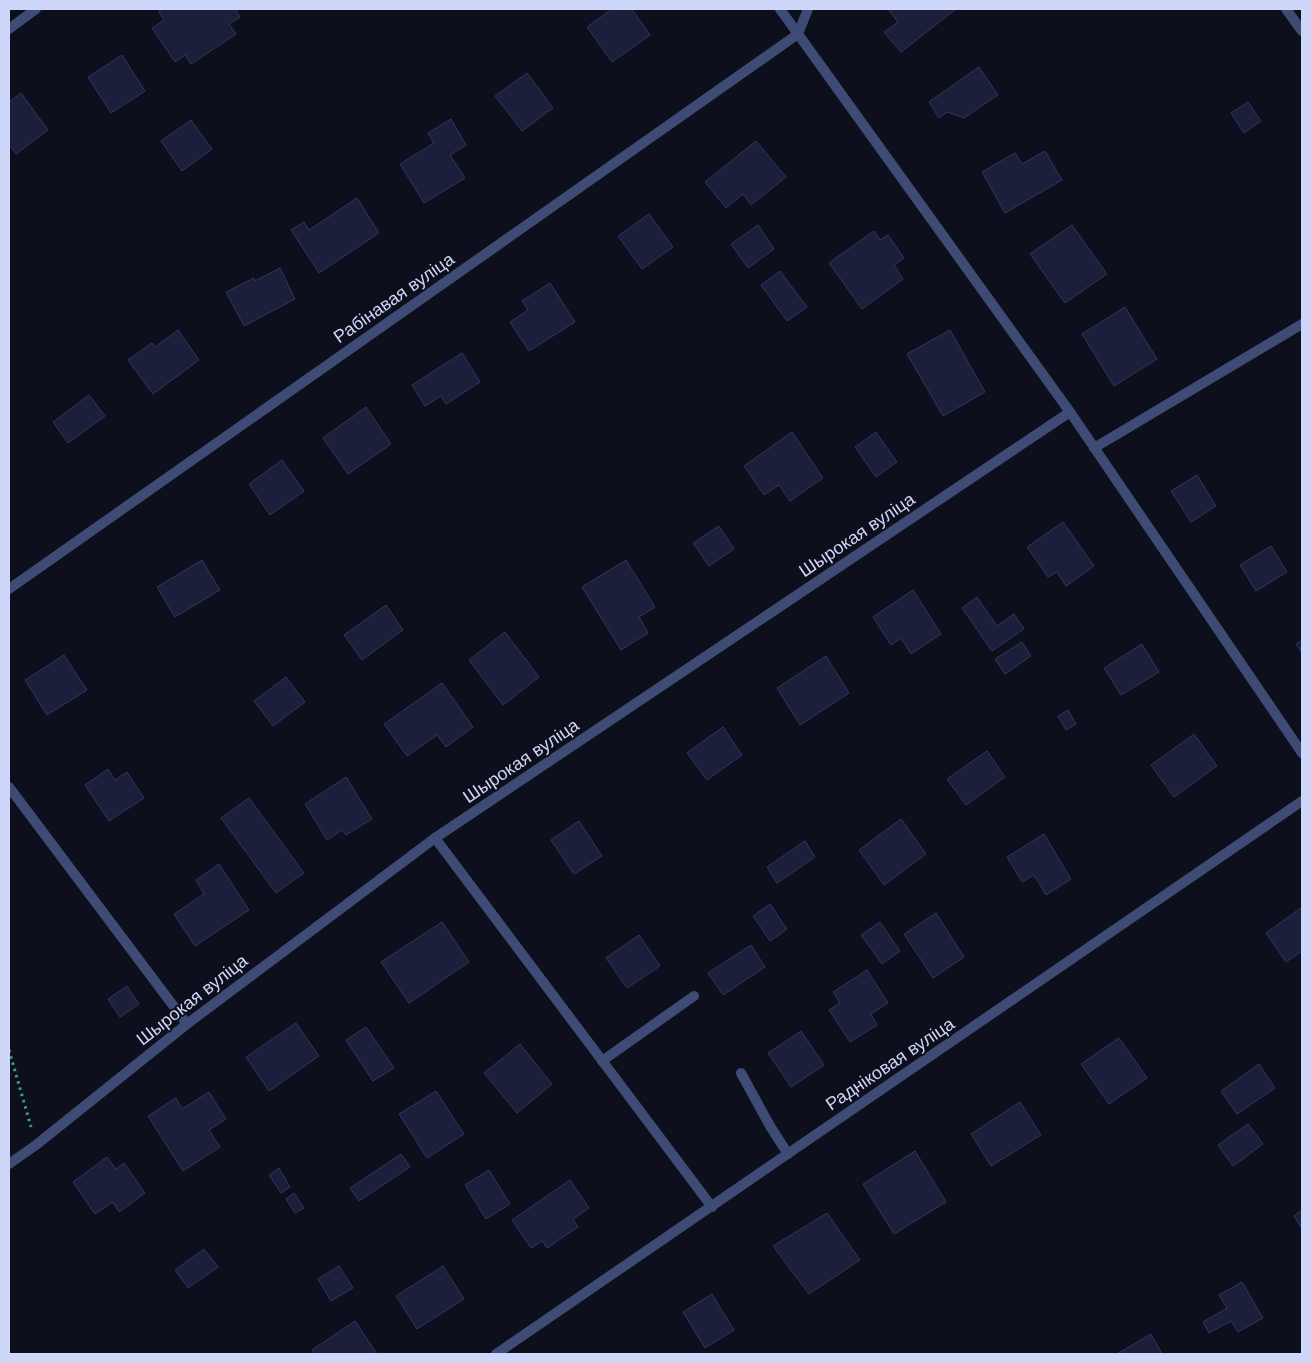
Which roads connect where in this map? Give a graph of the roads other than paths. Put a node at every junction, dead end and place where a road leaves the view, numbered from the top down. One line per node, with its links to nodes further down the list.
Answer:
1 (36, 9): 5 (street)
2 (780, 9): 7 (street)
3 (808, 9): 7 (street)
4 (1286, 9): 6 (street)
5 (9, 29)
6 (1302, 31)
7 (798, 34): 9 (street); 11 (street, Рабінавая вуліца)
8 (1302, 324): 10 (street)
9 (1070, 412): 10 (street); 15 (street, Шырокая вуліца)
10 (1094, 448): 12 (street)
11 (9, 589)
12 (1302, 753)
13 (9, 786): 17 (street)
14 (1302, 801): 20 (street, Радніковая вуліца)
15 (435, 838): 17 (street, Шырокая вуліца); 18 (street)
16 (694, 996): 18 (street)
17 (187, 1024): 21 (street, Шырокая вуліца)
18 (602, 1061): 22 (street)
19 (741, 1073): 20 (street)
20 (788, 1154): 22 (street, Радніковая вуліца)
21 (9, 1164)
22 (712, 1206): 23 (street, Радніковая вуліца)
23 (496, 1354)

